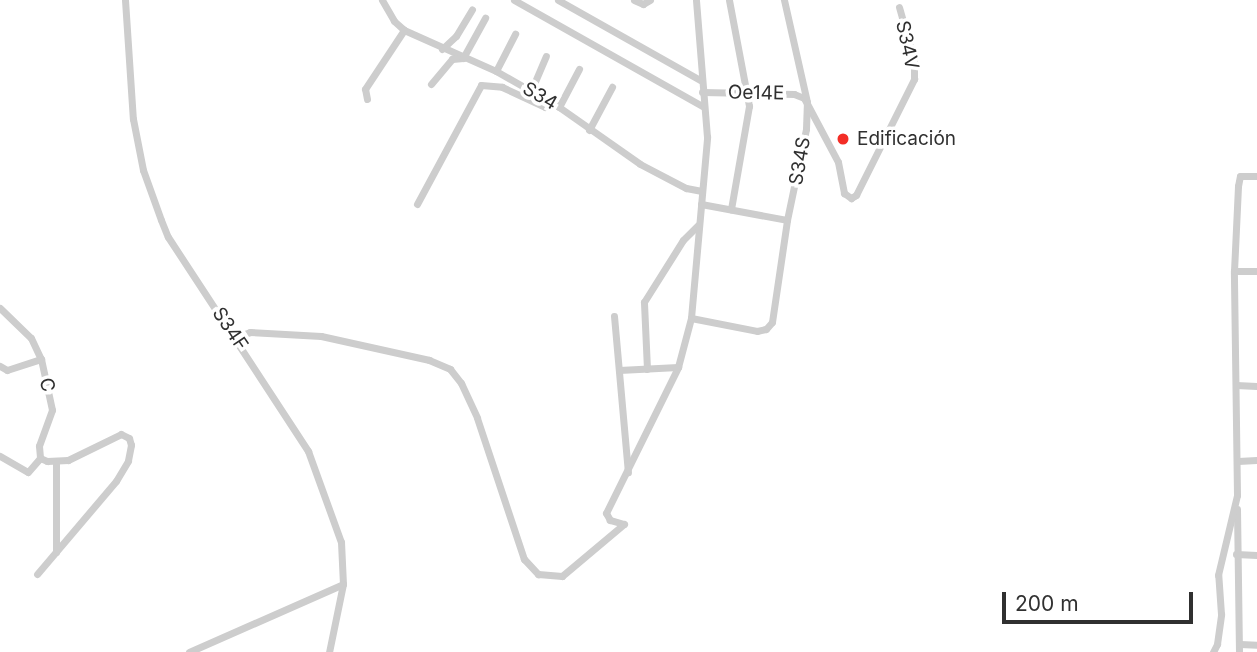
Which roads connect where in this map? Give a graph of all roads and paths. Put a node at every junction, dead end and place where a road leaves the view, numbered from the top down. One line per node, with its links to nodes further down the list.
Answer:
1 (125, 0): 44 (street, S34F)
2 (382, 0): 13 (street, S34)
3 (514, 0): 30 (street)
4 (558, 0): 20 (street)
5 (634, 0): 6 (street)
6 (650, 0)
7 (696, 0): 20 (street)
8 (729, 0): 25 (street)
9 (785, 0): 27 (street, S34S)
10 (899, 7): 27 (street, S34V)
11 (472, 9): 15 (street)
12 (485, 18): 17 (street)
13 (404, 30): 15 (street, S34); 26 (street)
14 (515, 34): 19 (street)
15 (442, 49): 17 (street, S34)
16 (546, 56): 23 (street)
17 (463, 58): 19 (street, S34); 21 (street)
18 (579, 69): 29 (street)
19 (496, 71): 23 (street, S34)
20 (700, 80): 24 (street)
21 (430, 84)
22 (612, 87): 31 (street)
23 (531, 91): 28 (street, S34)
24 (702, 92): 25 (street, Oe14E); 30 (street)
25 (747, 92): 27 (street, Oe14E); 36 (street)
26 (367, 99)
27 (807, 102): 37 (street, S34S)
28 (550, 104): 29 (street, S34); 34 (street)
29 (559, 107): 31 (street, S34)
30 (704, 107): 33 (street)
31 (589, 130): 33 (street, S34)
32 (1257, 176): 39 (street)
33 (702, 191): 35 (street)
34 (417, 204)
35 (701, 204): 36 (street); 38 (street)
36 (731, 209): 37 (street)
37 (788, 220): 43 (street, S34S)
38 (698, 225): 43 (street); 48 (street)
39 (1234, 271): 40 (street); 50 (street)
40 (1257, 271)
41 (0, 308): 45 (street, C)
42 (614, 316): 49 (street)
43 (691, 318): 47 (street)
44 (235, 337): 57 (street); 63 (street, S34F)
45 (41, 359): 46 (street); 53 (street, C)
46 (0, 366)
47 (678, 367): 48 (street); 57 (street)
48 (647, 369): 49 (street)
49 (619, 370): 57 (street)
50 (1236, 385): 51 (street); 56 (street)
51 (1257, 386)
52 (0, 456): 53 (street)
53 (40, 458): 55 (street)
54 (1257, 460): 56 (street)
55 (56, 461): 59 (street); 59 (street)
56 (1238, 461): 58 (street)
57 (628, 472)
58 (1237, 495): 60 (street); 68 (street)
59 (56, 552): 62 (street)
60 (1236, 554): 61 (street); 65 (street)
61 (1257, 555)
62 (37, 574)
63 (343, 584): 66 (street); 67 (street, S34F)
64 (1257, 645): 65 (street)
65 (1239, 648)
66 (189, 652)
67 (329, 652)
68 (1213, 652)

